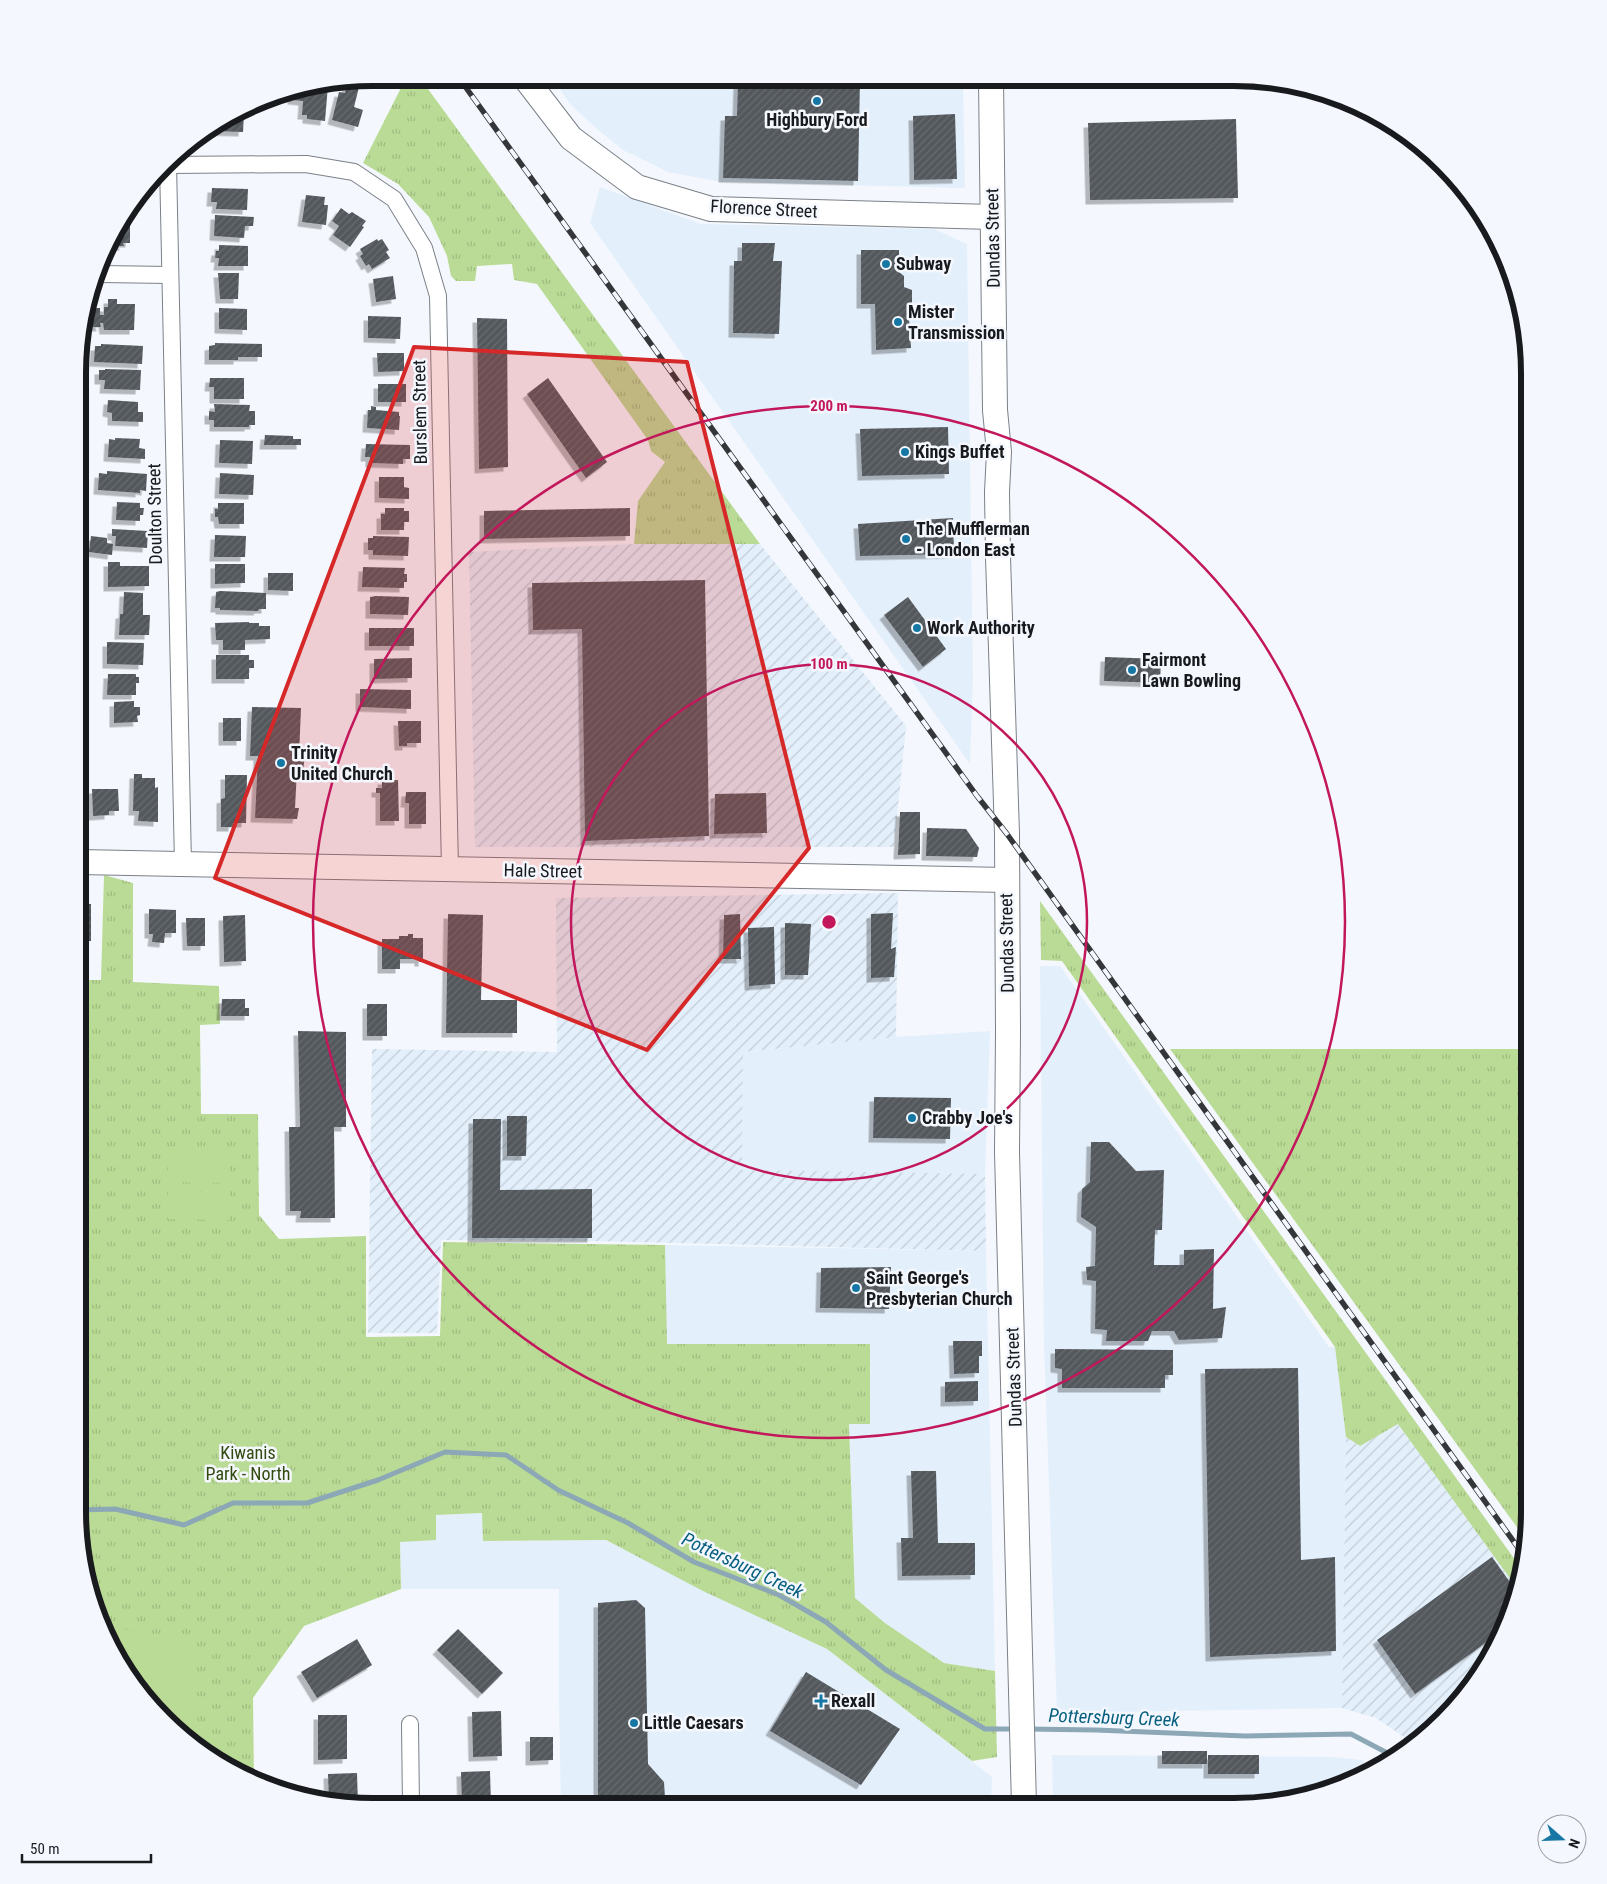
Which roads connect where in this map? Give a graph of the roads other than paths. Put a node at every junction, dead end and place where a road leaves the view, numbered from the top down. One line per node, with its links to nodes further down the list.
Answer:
1 (531, 86): 5 (main road, Florence Street)
2 (991, 86): 5 (main road, Dundas Street)
3 (175, 165): 10 (street, Burslem Street)
4 (168, 172): 7 (street, Doulton Street)
5 (992, 216): 11 (main road, Dundas Street)
6 (104, 274): 7 (street)
7 (170, 275): 9 (street, Doulton Street)
8 (86, 862): 9 (main road, Hale Street)
9 (183, 864): 10 (main road, Hale Street)
10 (450, 869): 11 (main road, Hale Street)
11 (1007, 880): 14 (main road, Dundas Street)
12 (410, 1724): 13 (street)
13 (411, 1798)
14 (1024, 1798)

